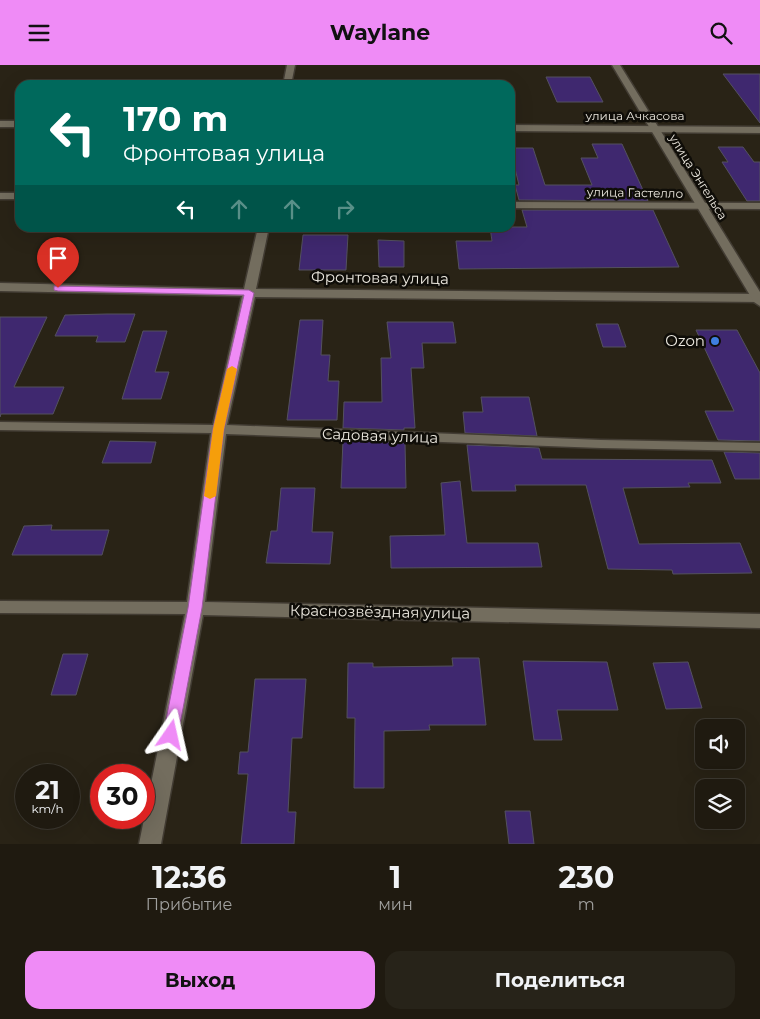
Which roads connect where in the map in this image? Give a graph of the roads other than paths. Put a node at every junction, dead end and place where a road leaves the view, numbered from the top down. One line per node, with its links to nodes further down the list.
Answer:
1 (291, 65): 3 (street)
2 (616, 65): 7 (street, улица Энгельса)
3 (289, 80)
4 (0, 124): 5 (street)
5 (15, 124)
6 (515, 128): 7 (street, улица Ачкасова)
7 (654, 129): 8 (street, улица Ачкасова); 12 (street, улица Энгельса)
8 (760, 130)
9 (0, 196): 10 (street)
10 (15, 196)
11 (515, 205): 12 (street, улица Гастелло)
12 (702, 206): 13 (street, улица Гастелло); 17 (street, улица Энгельса)
13 (760, 206)
14 (263, 232): 16 (street)
15 (0, 287): 16 (street, Фронтовая улица)
16 (249, 293): 17 (street, Фронтовая улица); 19 (street)
17 (759, 300)
18 (0, 427): 19 (street, Садовая улица)
19 (219, 429): 20 (street, Садовая улица); 22 (street)
20 (760, 447)
21 (0, 607): 22 (street, Краснозвёздная улица)
22 (195, 608): 23 (street, Краснозвёздная улица); 24 (street)
23 (760, 621)
24 (150, 844)

